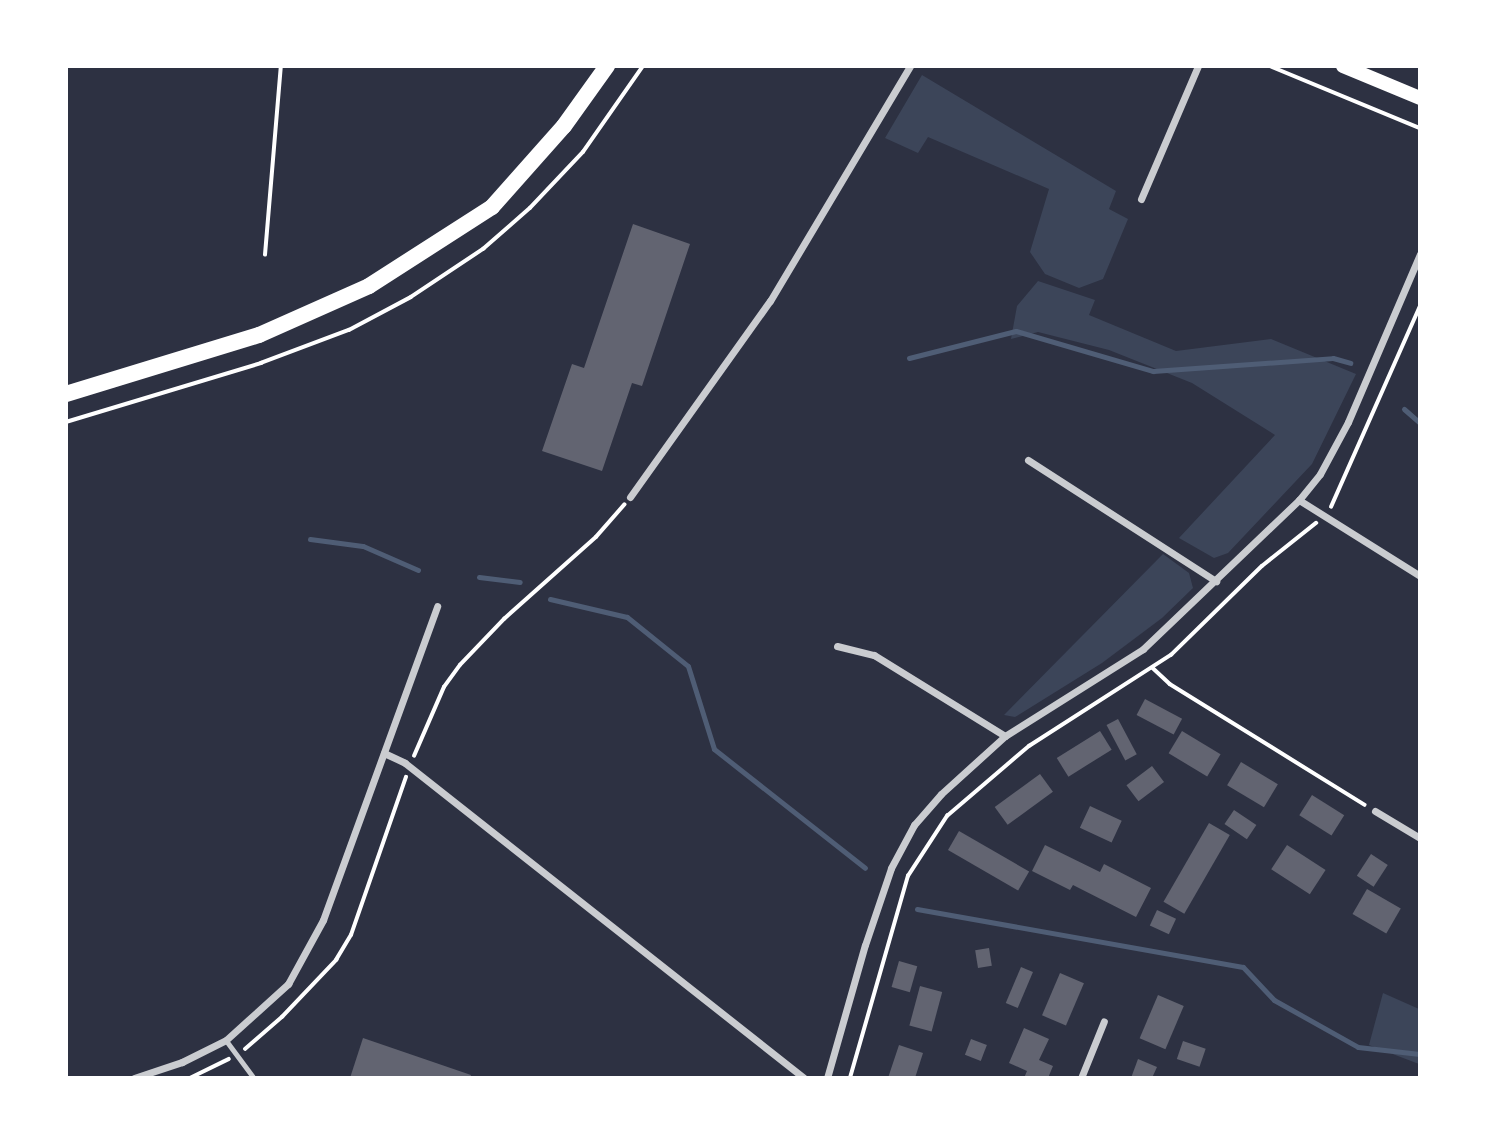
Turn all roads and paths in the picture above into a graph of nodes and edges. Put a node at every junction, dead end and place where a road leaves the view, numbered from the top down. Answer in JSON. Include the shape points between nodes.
{"nodes":[{"id":1,"x":281,"y":66,"type":"edge"},
{"id":2,"x":607,"y":66,"type":"edge"},
{"id":3,"x":910,"y":66,"type":"edge"},
{"id":4,"x":1198,"y":66,"type":"edge"},
{"id":5,"x":1270,"y":66,"type":"edge"},
{"id":6,"x":1343,"y":66,"type":"edge"},
{"id":7,"x":1419,"y":98,"type":"edge"},
{"id":8,"x":1419,"y":128,"type":"edge"},
{"id":9,"x":1141,"y":199,"type":"dead end"},
{"id":10,"x":1419,"y":254,"type":"edge"},
{"id":11,"x":265,"y":256,"type":"dead end"},
{"id":12,"x":1419,"y":306,"type":"edge"},
{"id":13,"x":66,"y":394,"type":"edge"},
{"id":14,"x":1028,"y":460,"type":"dead end"},
{"id":15,"x":631,"y":497,"type":"joint"},
{"id":16,"x":1299,"y":500,"type":"junction"},
{"id":17,"x":1322,"y":517,"type":"junction"},
{"id":18,"x":1419,"y":576,"type":"edge"},
{"id":19,"x":1216,"y":580,"type":"junction"},
{"id":20,"x":437,"y":606,"type":"dead end"},
{"id":21,"x":837,"y":646,"type":"dead end"},
{"id":22,"x":1153,"y":668,"type":"junction"},
{"id":23,"x":1004,"y":736,"type":"junction"},
{"id":24,"x":384,"y":753,"type":"junction"},
{"id":25,"x":410,"y":766,"type":"junction"},
{"id":26,"x":1375,"y":811,"type":"joint"},
{"id":27,"x":1419,"y":838,"type":"edge"},
{"id":28,"x":1104,"y":1021,"type":"dead end"},
{"id":29,"x":226,"y":1040,"type":"junction"},
{"id":30,"x":237,"y":1055,"type":"junction"},
{"id":31,"x":134,"y":1077,"type":"edge"},
{"id":32,"x":190,"y":1077,"type":"edge"},
{"id":33,"x":254,"y":1077,"type":"edge"},
{"id":34,"x":804,"y":1077,"type":"edge"},
{"id":35,"x":827,"y":1077,"type":"edge"},
{"id":36,"x":850,"y":1077,"type":"edge"},
{"id":37,"x":1081,"y":1077,"type":"edge"}],
"edges":[{"from":1,"to":11,"type":"path"},
{"from":2,"to":13,"type":"main road","via":[[565,126],[492,207],[369,286],[259,335]]},
{"from":3,"to":15,"type":"street","via":[[770,302]]},
{"from":4,"to":9,"type":"street"},
{"from":5,"to":8,"type":"path"},
{"from":6,"to":7,"type":"main road"},
{"from":10,"to":16,"type":"street","via":[[1348,422],[1320,474]]},
{"from":12,"to":17,"type":"path","via":[[1344,479]]},
{"from":14,"to":19,"type":"street"},
{"from":15,"to":25,"type":"path","via":[[596,537],[460,665],[444,687]]},
{"from":16,"to":17,"type":"street"},
{"from":16,"to":19,"type":"street"},
{"from":17,"to":18,"type":"street"},
{"from":17,"to":22,"type":"path"},
{"from":19,"to":23,"type":"street","via":[[1143,649]]},
{"from":20,"to":24,"type":"street"},
{"from":21,"to":23,"type":"street","via":[[874,655]]},
{"from":22,"to":26,"type":"path","via":[[1170,684]]},
{"from":22,"to":36,"type":"path","via":[[1029,746],[947,817],[908,876]]},
{"from":23,"to":35,"type":"street","via":[[914,825],[891,868]]},
{"from":24,"to":25,"type":"street"},
{"from":24,"to":29,"type":"street","via":[[323,920],[288,984]]},
{"from":25,"to":30,"type":"path","via":[[336,960],[282,1017]]},
{"from":25,"to":34,"type":"street"},
{"from":26,"to":27,"type":"street"},
{"from":28,"to":37,"type":"street"},
{"from":29,"to":30,"type":"lane"},
{"from":29,"to":31,"type":"street","via":[[181,1062]]},
{"from":30,"to":32,"type":"path"},
{"from":30,"to":33,"type":"lane"}]}
